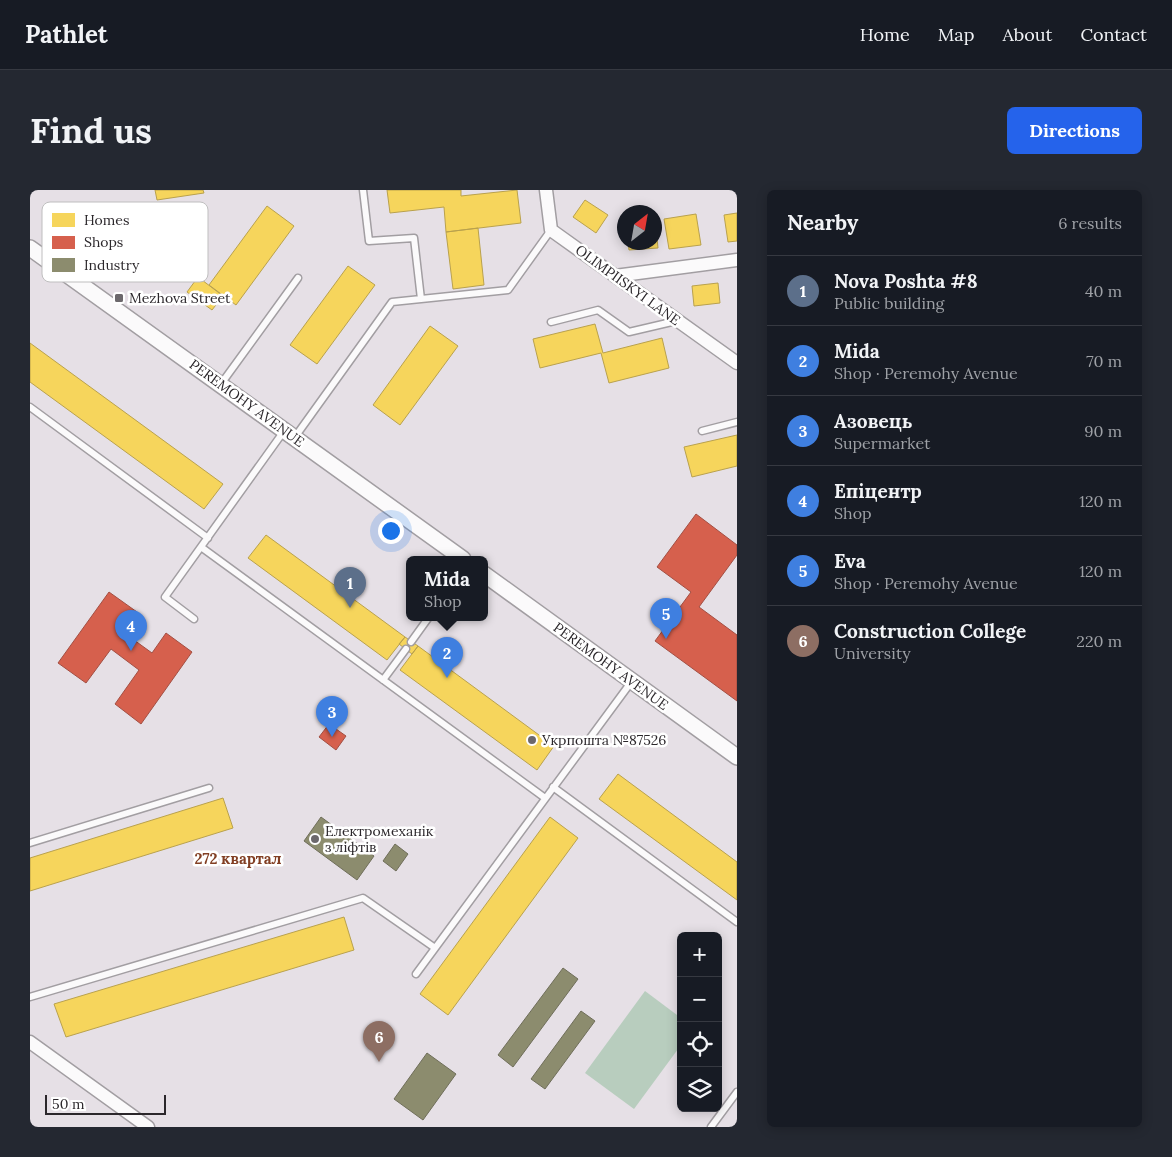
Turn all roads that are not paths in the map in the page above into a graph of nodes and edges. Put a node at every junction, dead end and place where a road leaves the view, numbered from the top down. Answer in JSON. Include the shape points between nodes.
{"nodes":[{"id":1,"x":363,"y":190,"type":"edge"},
{"id":2,"x":546,"y":190,"type":"edge"},
{"id":3,"x":551,"y":230,"type":"junction"},
{"id":4,"x":30,"y":248,"type":"edge"},
{"id":5,"x":42,"y":257,"type":"edge"},
{"id":6,"x":737,"y":260,"type":"edge"},
{"id":7,"x":614,"y":276,"type":"junction"},
{"id":8,"x":298,"y":278,"type":"dead end"},
{"id":9,"x":78,"y":282,"type":"edge"},
{"id":10,"x":421,"y":299,"type":"junction"},
{"id":11,"x":677,"y":320,"type":"junction"},
{"id":12,"x":551,"y":322,"type":"dead end"},
{"id":13,"x":737,"y":363,"type":"edge"},
{"id":14,"x":221,"y":384,"type":"junction"},
{"id":15,"x":30,"y":407,"type":"edge"},
{"id":16,"x":737,"y":422,"type":"edge"},
{"id":17,"x":702,"y":431,"type":"dead end"},
{"id":18,"x":289,"y":434,"type":"junction"},
{"id":19,"x":208,"y":538,"type":"junction"},
{"id":20,"x":201,"y":547,"type":"junction"},
{"id":21,"x":459,"y":556,"type":"edge"},
{"id":22,"x":488,"y":577,"type":"edge"},
{"id":23,"x":194,"y":619,"type":"dead end"},
{"id":24,"x":427,"y":621,"type":"edge"},
{"id":25,"x":411,"y":642,"type":"dead end"},
{"id":26,"x":406,"y":649,"type":"dead end"},
{"id":27,"x":383,"y":680,"type":"junction"},
{"id":28,"x":632,"y":681,"type":"junction"},
{"id":29,"x":737,"y":757,"type":"edge"},
{"id":30,"x":553,"y":787,"type":"junction"},
{"id":31,"x":209,"y":788,"type":"dead end"},
{"id":32,"x":545,"y":798,"type":"junction"},
{"id":33,"x":30,"y":843,"type":"edge"},
{"id":34,"x":737,"y":922,"type":"edge"},
{"id":35,"x":435,"y":948,"type":"junction"},
{"id":36,"x":416,"y":974,"type":"dead end"},
{"id":37,"x":30,"y":997,"type":"edge"},
{"id":38,"x":30,"y":1042,"type":"edge"},
{"id":39,"x":737,"y":1092,"type":"edge"},
{"id":40,"x":148,"y":1127,"type":"edge"},
{"id":41,"x":711,"y":1127,"type":"edge"}],
"edges":[{"from":1,"to":10,"type":"lane","via":[[369,241],[414,238]]},
{"from":2,"to":3,"type":"street"},
{"from":3,"to":7,"type":"street","name":"OLIMPIISKYI LANE"},
{"from":3,"to":10,"type":"lane","via":[[508,290]]},
{"from":4,"to":5,"type":"street","name":"PEREMOHY AVENUE"},
{"from":6,"to":7,"type":"street"},
{"from":7,"to":11,"type":"street","name":"OLIMPIISKYI LANE"},
{"from":8,"to":14,"type":"lane"},
{"from":9,"to":14,"type":"street","name":"PEREMOHY AVENUE"},
{"from":10,"to":18,"type":"lane","via":[[392,302]]},
{"from":11,"to":12,"type":"lane","via":[[629,332],[598,310]]},
{"from":11,"to":13,"type":"street","name":"OLIMPIISKYI LANE"},
{"from":14,"to":18,"type":"street","name":"PEREMOHY AVENUE"},
{"from":15,"to":19,"type":"lane"},
{"from":16,"to":17,"type":"lane"},
{"from":18,"to":19,"type":"lane"},
{"from":18,"to":21,"type":"street","name":"PEREMOHY AVENUE"},
{"from":19,"to":20,"type":"lane"},
{"from":20,"to":23,"type":"lane","via":[[165,598]]},
{"from":20,"to":27,"type":"lane"},
{"from":22,"to":28,"type":"street","name":"PEREMOHY AVENUE"},
{"from":24,"to":25,"type":"lane"},
{"from":26,"to":27,"type":"lane"},
{"from":27,"to":32,"type":"lane"},
{"from":28,"to":29,"type":"street","name":"PEREMOHY AVENUE"},
{"from":28,"to":30,"type":"lane"},
{"from":30,"to":32,"type":"lane"},
{"from":30,"to":34,"type":"lane"},
{"from":31,"to":33,"type":"lane"},
{"from":32,"to":35,"type":"lane"},
{"from":35,"to":36,"type":"lane"},
{"from":35,"to":37,"type":"lane","via":[[363,898]]},
{"from":38,"to":40,"type":"street"},
{"from":39,"to":41,"type":"lane"}]}
